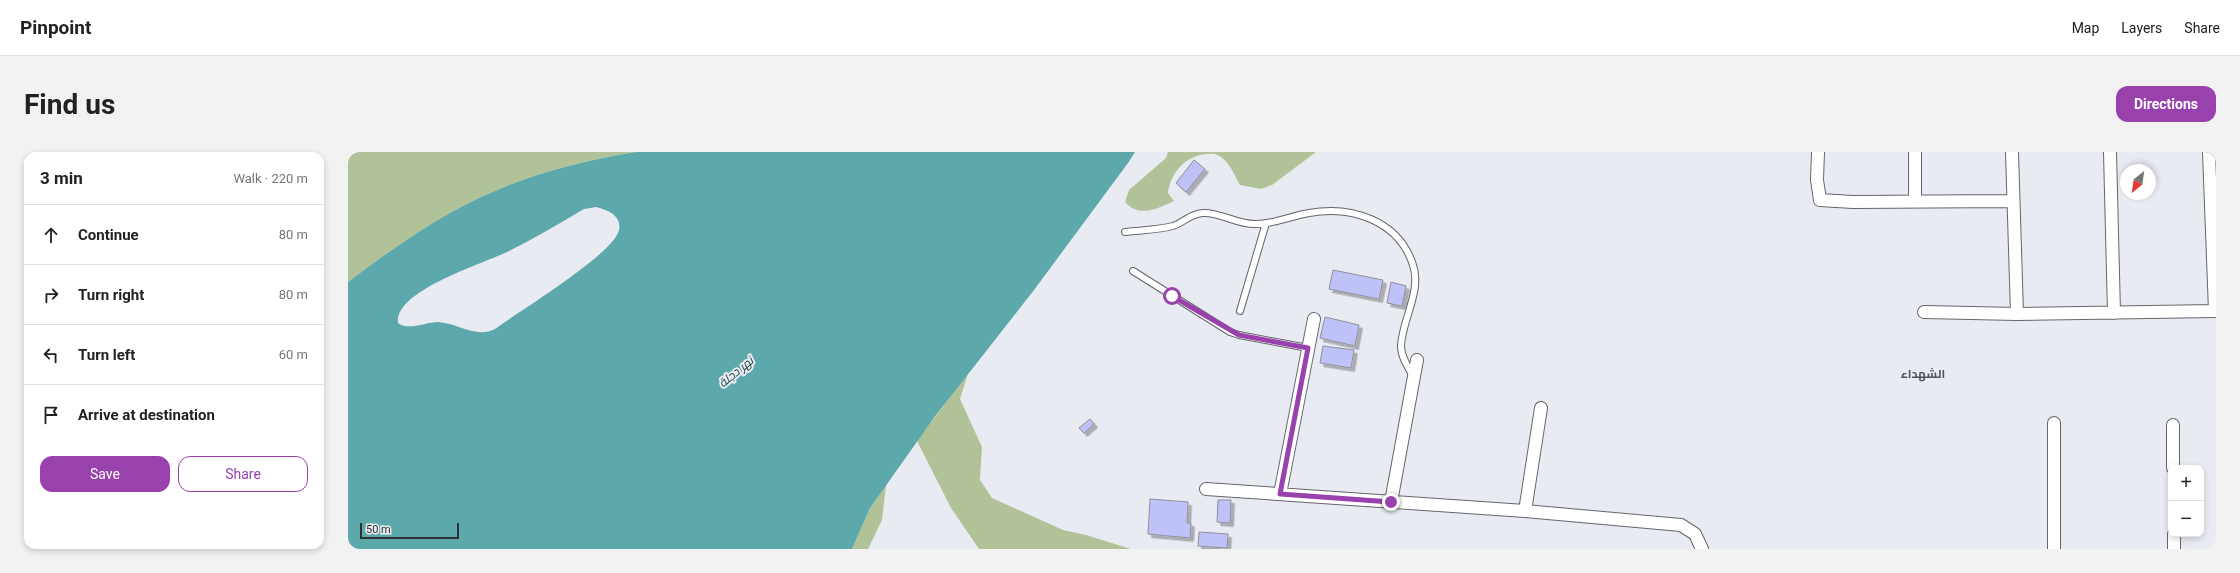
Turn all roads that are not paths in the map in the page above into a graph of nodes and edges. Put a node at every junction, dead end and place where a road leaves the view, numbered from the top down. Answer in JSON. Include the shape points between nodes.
{"nodes":[{"id":1,"x":1818,"y":152,"type":"edge"},
{"id":2,"x":1915,"y":152,"type":"edge"},
{"id":3,"x":2012,"y":152,"type":"edge"},
{"id":4,"x":2110,"y":152,"type":"edge"},
{"id":5,"x":2209,"y":152,"type":"edge"},
{"id":6,"x":2213,"y":197,"type":"edge"},
{"id":7,"x":1915,"y":201,"type":"junction"},
{"id":8,"x":2012,"y":201,"type":"junction"},
{"id":9,"x":1266,"y":223,"type":"junction"},
{"id":10,"x":1125,"y":232,"type":"dead end"},
{"id":11,"x":1133,"y":271,"type":"dead end"},
{"id":12,"x":1240,"y":311,"type":"dead end"},
{"id":13,"x":2216,"y":311,"type":"edge"},
{"id":14,"x":1924,"y":312,"type":"dead end"},
{"id":15,"x":2114,"y":313,"type":"junction"},
{"id":16,"x":2017,"y":314,"type":"junction"},
{"id":17,"x":1314,"y":319,"type":"dead end"},
{"id":18,"x":1308,"y":348,"type":"junction"},
{"id":19,"x":1416,"y":360,"type":"dead end"},
{"id":20,"x":1414,"y":377,"type":"junction"},
{"id":21,"x":1541,"y":408,"type":"dead end"},
{"id":22,"x":2054,"y":423,"type":"dead end"},
{"id":23,"x":2173,"y":425,"type":"dead end"},
{"id":24,"x":2173,"y":465,"type":"edge"},
{"id":25,"x":1206,"y":489,"type":"dead end"},
{"id":26,"x":1280,"y":494,"type":"junction"},
{"id":27,"x":1391,"y":502,"type":"junction"},
{"id":28,"x":1525,"y":511,"type":"junction"},
{"id":29,"x":2174,"y":537,"type":"edge"},
{"id":30,"x":1702,"y":549,"type":"edge"},
{"id":31,"x":2054,"y":549,"type":"edge"},
{"id":32,"x":2174,"y":549,"type":"edge"}],
"edges":[{"from":1,"to":7,"type":"street","via":[[1817,180],[1820,200]]},
{"from":2,"to":7,"type":"street"},
{"from":3,"to":8,"type":"street"},
{"from":4,"to":15,"type":"street"},
{"from":5,"to":6,"type":"street"},
{"from":6,"to":13,"type":"street"},
{"from":7,"to":8,"type":"street"},
{"from":8,"to":16,"type":"street"},
{"from":9,"to":10,"type":"lane","via":[[1241,222],[1202,212],[1185,218],[1174,226]]},
{"from":9,"to":12,"type":"lane"},
{"from":9,"to":20,"type":"lane","via":[[1325,210],[1364,215],[1394,233],[1413,265],[1414,286],[1401,346],[1404,359]]},
{"from":11,"to":18,"type":"lane","via":[[1230,332]]},
{"from":13,"to":15,"type":"street"},
{"from":14,"to":16,"type":"street"},
{"from":15,"to":16,"type":"street"},
{"from":17,"to":18,"type":"street"},
{"from":18,"to":26,"type":"street"},
{"from":19,"to":20,"type":"street"},
{"from":20,"to":27,"type":"street"},
{"from":21,"to":28,"type":"street"},
{"from":22,"to":31,"type":"street"},
{"from":23,"to":24,"type":"street"},
{"from":25,"to":26,"type":"street"},
{"from":26,"to":27,"type":"street"},
{"from":27,"to":28,"type":"street"},
{"from":28,"to":30,"type":"street","via":[[1681,525],[1695,534]]},
{"from":29,"to":32,"type":"street"}]}
